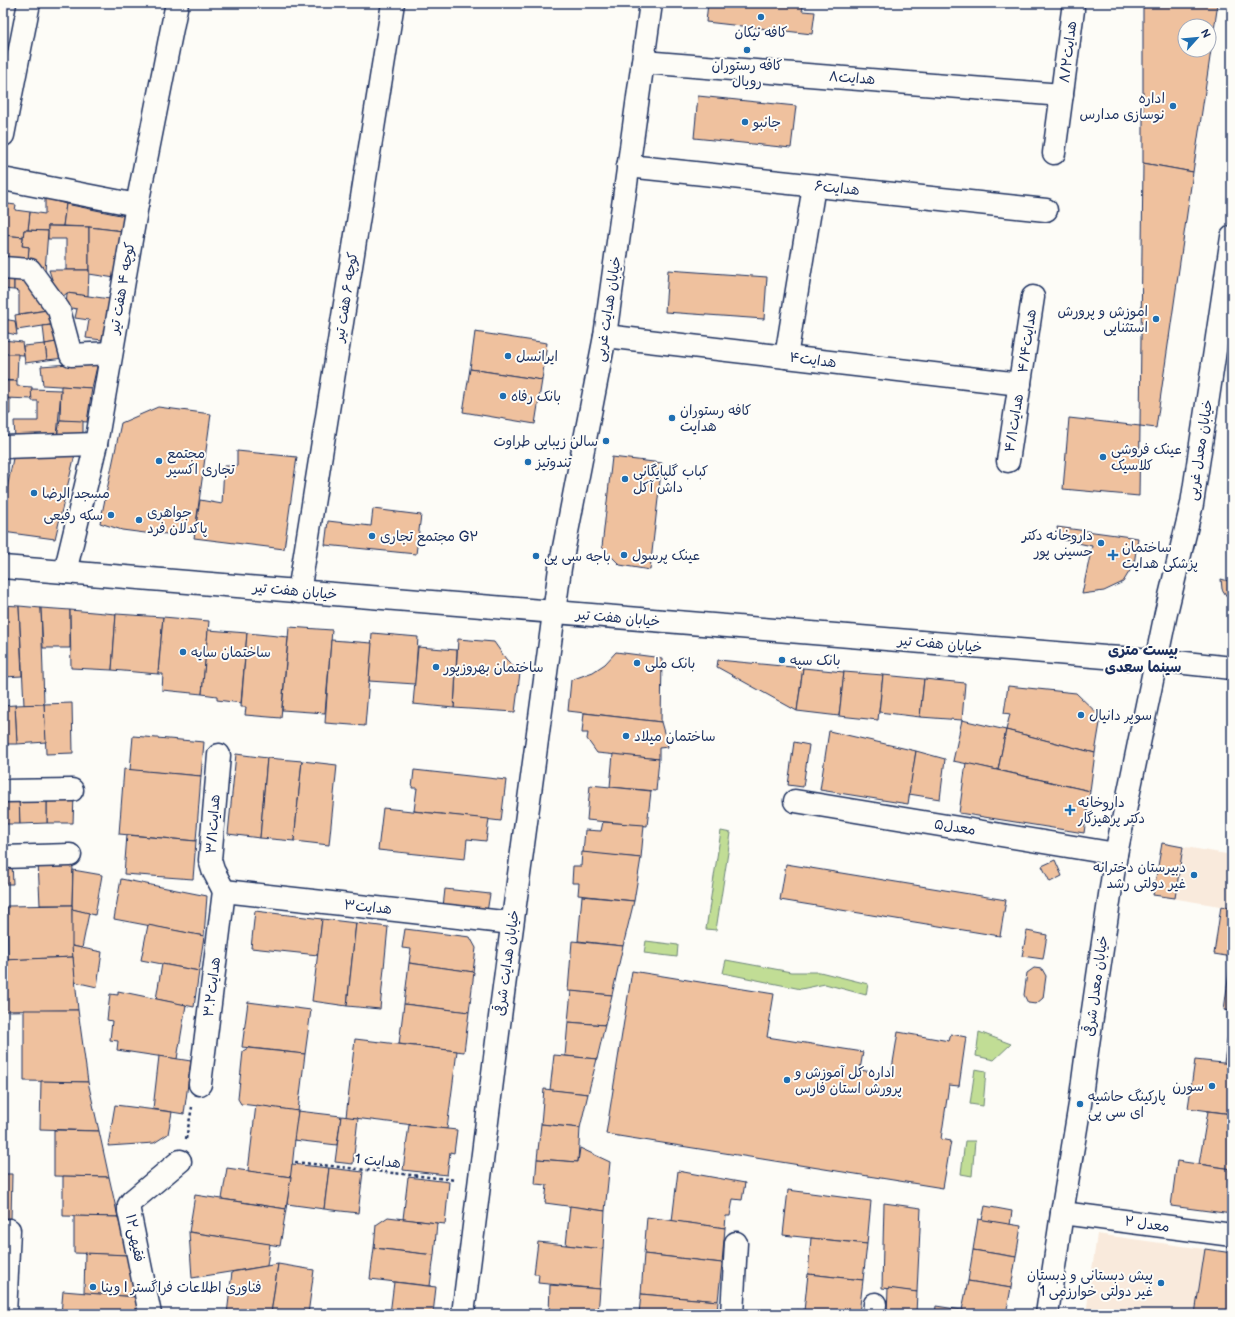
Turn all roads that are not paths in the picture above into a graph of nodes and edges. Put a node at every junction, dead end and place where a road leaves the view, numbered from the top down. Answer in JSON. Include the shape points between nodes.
{"nodes":[{"id":1,"x":29,"y":3,"type":"edge"},
{"id":2,"x":178,"y":3,"type":"edge"},
{"id":3,"x":393,"y":3,"type":"edge"},
{"id":4,"x":651,"y":3,"type":"edge"},
{"id":5,"x":1073,"y":10,"type":"dead end"},
{"id":6,"x":643,"y":62,"type":"junction"},
{"id":7,"x":1062,"y":94,"type":"junction"},
{"id":8,"x":3,"y":136,"type":"edge"},
{"id":9,"x":1054,"y":152,"type":"dead end"},
{"id":10,"x":628,"y":166,"type":"junction"},
{"id":11,"x":3,"y":179,"type":"edge"},
{"id":12,"x":814,"y":186,"type":"junction"},
{"id":13,"x":137,"y":205,"type":"junction"},
{"id":14,"x":1046,"y":210,"type":"dead end"},
{"id":15,"x":1232,"y":237,"type":"edge"},
{"id":16,"x":3,"y":268,"type":"edge"},
{"id":17,"x":1033,"y":297,"type":"dead end"},
{"id":18,"x":605,"y":336,"type":"junction"},
{"id":19,"x":111,"y":353,"type":"junction"},
{"id":20,"x":786,"y":357,"type":"junction"},
{"id":21,"x":1020,"y":384,"type":"junction"},
{"id":22,"x":96,"y":444,"type":"junction"},
{"id":23,"x":3,"y":447,"type":"edge"},
{"id":24,"x":1008,"y":462,"type":"dead end"},
{"id":25,"x":3,"y":568,"type":"edge"},
{"id":26,"x":65,"y":572,"type":"junction"},
{"id":27,"x":299,"y":592,"type":"junction"},
{"id":28,"x":554,"y":612,"type":"junction"},
{"id":29,"x":1157,"y":660,"type":"junction"},
{"id":30,"x":1232,"y":668,"type":"edge"},
{"id":31,"x":219,"y":755,"type":"dead end"},
{"id":32,"x":72,"y":790,"type":"dead end"},
{"id":33,"x":3,"y":791,"type":"edge"},
{"id":34,"x":795,"y":801,"type":"dead end"},
{"id":35,"x":1116,"y":854,"type":"junction"},
{"id":36,"x":70,"y":855,"type":"dead end"},
{"id":37,"x":3,"y":857,"type":"edge"},
{"id":38,"x":224,"y":891,"type":"junction"},
{"id":39,"x":512,"y":923,"type":"junction"},
{"id":40,"x":200,"y":1084,"type":"road end"},
{"id":41,"x":180,"y":1161,"type":"road end"},
{"id":42,"x":1062,"y":1213,"type":"junction"},
{"id":43,"x":9,"y":1230,"type":"dead end"},
{"id":44,"x":1232,"y":1235,"type":"edge"},
{"id":45,"x":736,"y":1243,"type":"dead end"},
{"id":46,"x":5,"y":1314,"type":"edge"},
{"id":47,"x":150,"y":1314,"type":"edge"},
{"id":48,"x":463,"y":1314,"type":"edge"},
{"id":49,"x":732,"y":1314,"type":"edge"},
{"id":50,"x":1047,"y":1314,"type":"edge"}],
"edges":[{"from":1,"to":8,"type":"street"},
{"from":2,"to":13,"type":"street","name":"کوچه ۴ هفت تیر"},
{"from":3,"to":27,"type":"street","name":"کوچه ۶ هفت تیر"},
{"from":4,"to":6,"type":"street","name":"خیابان هدایت غربی"},
{"from":5,"to":7,"type":"street","name":"هدایت۸/۲"},
{"from":6,"to":7,"type":"street","name":"هدایت۸"},
{"from":6,"to":10,"type":"street","name":"خیابان هدایت غربی"},
{"from":7,"to":9,"type":"street","name":"هدایت۸/۲"},
{"from":10,"to":12,"type":"street","name":"هدایت۶"},
{"from":10,"to":18,"type":"street","name":"خیابان هدایت غربی"},
{"from":11,"to":13,"type":"street"},
{"from":12,"to":14,"type":"street","name":"هدایت۶"},
{"from":12,"to":20,"type":"street"},
{"from":13,"to":19,"type":"street","name":"کوچه ۴ هفت تیر"},
{"from":15,"to":29,"type":"street","name":"خیابان معدل غربی","via":[[1192,504]]},
{"from":16,"to":19,"type":"street","via":[[30,270],[59,310],[72,355]]},
{"from":17,"to":21,"type":"street","name":"هدایت۴/۴"},
{"from":18,"to":20,"type":"street","name":"هدایت۴"},
{"from":18,"to":28,"type":"street","name":"خیابان هدایت غربی","via":[[560,568]]},
{"from":19,"to":22,"type":"street","name":"کوچه ۴ هفت تیر"},
{"from":20,"to":21,"type":"street","name":"هدایت۴"},
{"from":21,"to":24,"type":"street","name":"هدایت۴/۱"},
{"from":22,"to":23,"type":"street"},
{"from":22,"to":26,"type":"street","name":"کوچه ۴ هفت تیر"},
{"from":25,"to":26,"type":"street","name":"خیابان هفت تیر"},
{"from":26,"to":27,"type":"street","name":"خیابان هفت تیر"},
{"from":27,"to":28,"type":"street","name":"خیابان هفت تیر"},
{"from":28,"to":29,"type":"street","name":"خیابان هفت تیر"},
{"from":28,"to":39,"type":"street","name":"خیابان هدایت شرقی"},
{"from":29,"to":30,"type":"street","name":"خیابان هفت تیر"},
{"from":29,"to":35,"type":"street","name":"خیابان معدل شرقی"},
{"from":31,"to":38,"type":"street","name":"هدایت۳/۱","via":[[210,860]]},
{"from":32,"to":33,"type":"street"},
{"from":34,"to":35,"type":"street","name":"معدل۵"},
{"from":35,"to":42,"type":"street","name":"خیابان معدل شرقی"},
{"from":36,"to":37,"type":"street"},
{"from":38,"to":39,"type":"street","name":"هدایت۳"},
{"from":38,"to":40,"type":"street","name":"هدایت۳.۲"},
{"from":39,"to":48,"type":"street","name":"خیابان هدایت شرقی"},
{"from":41,"to":47,"type":"street","name":"فقیهی۱۲","via":[[129,1205]]},
{"from":42,"to":44,"type":"street","name":"معدل ۲"},
{"from":42,"to":50,"type":"street","name":"خیابان معدل شرقی"},
{"from":43,"to":46,"type":"street"},
{"from":45,"to":49,"type":"street"}]}
